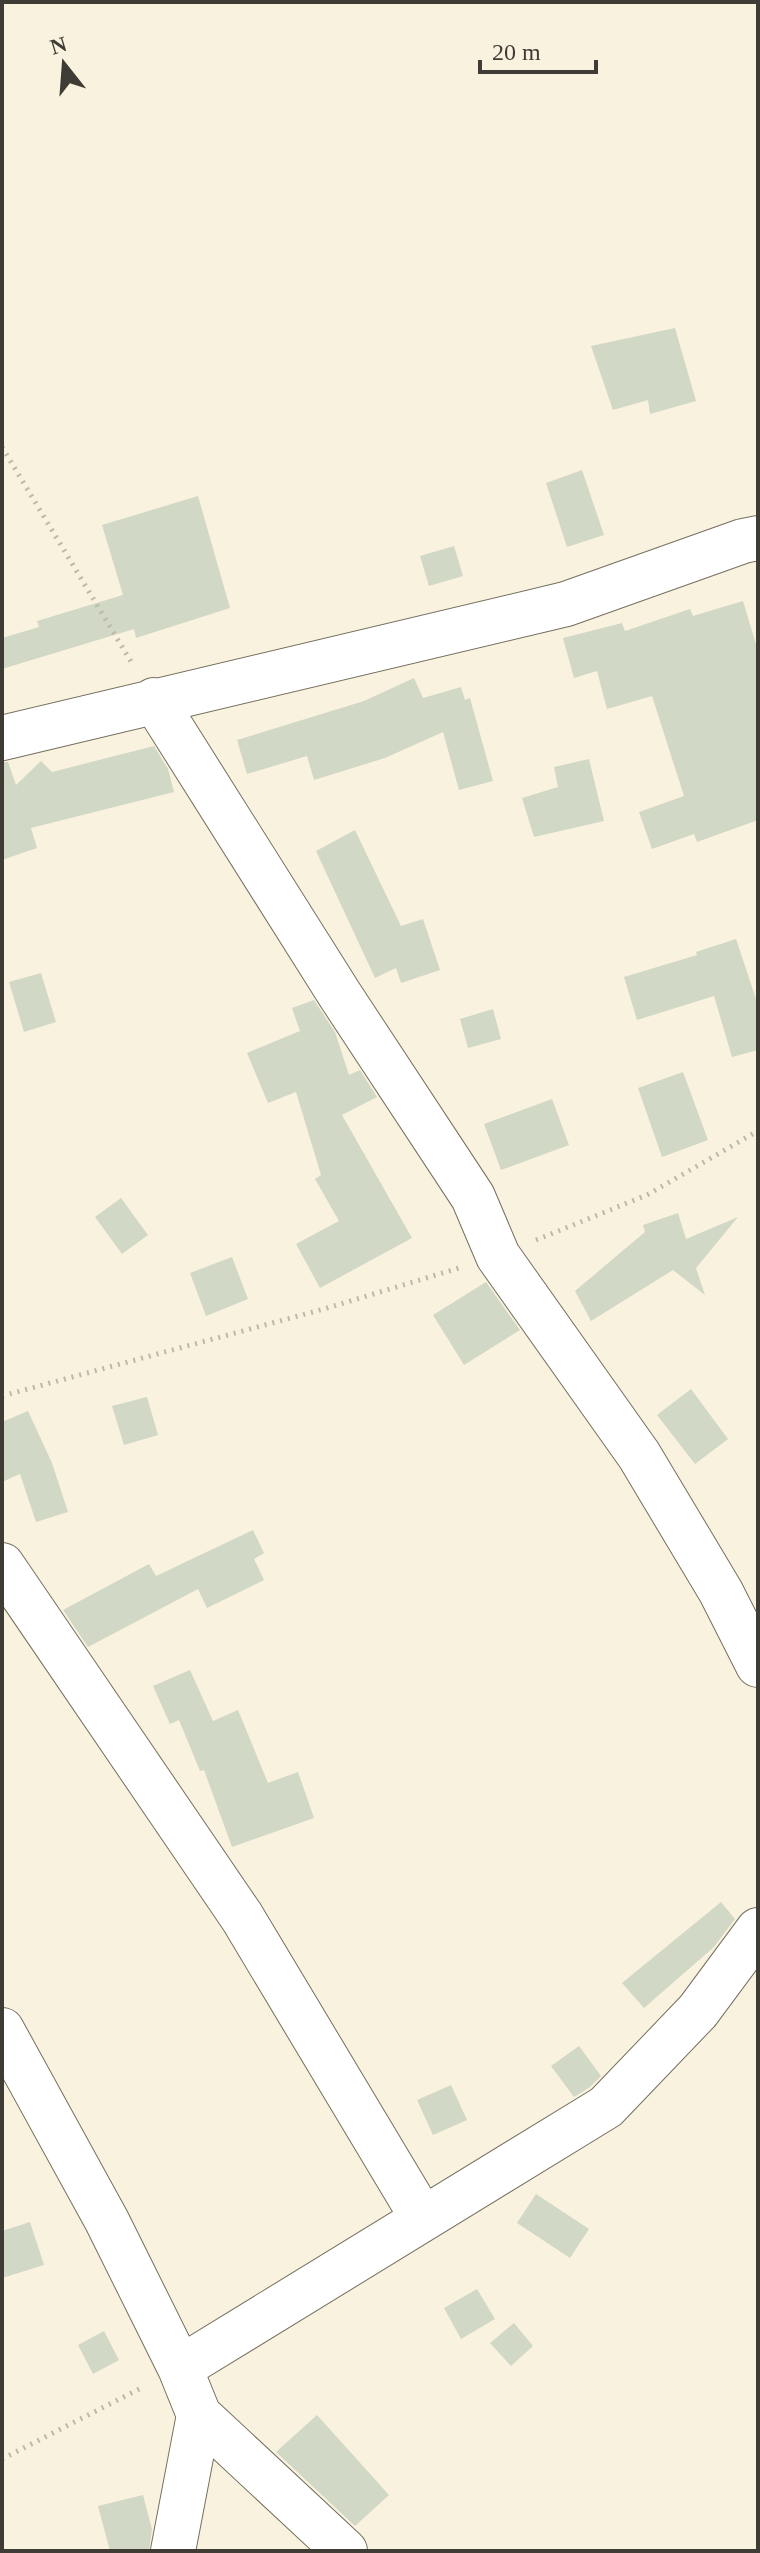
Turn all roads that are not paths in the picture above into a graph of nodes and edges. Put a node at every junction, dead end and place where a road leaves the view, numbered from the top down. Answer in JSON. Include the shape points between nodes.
{"nodes":[{"id":1,"x":758,"y":538,"type":"edge"},
{"id":2,"x":154,"y":700,"type":"junction"},
{"id":3,"x":2,"y":738,"type":"edge"},
{"id":4,"x":2,"y":1565,"type":"edge"},
{"id":5,"x":758,"y":1665,"type":"edge"},
{"id":6,"x":758,"y":1930,"type":"edge"},
{"id":7,"x":2,"y":2030,"type":"edge"},
{"id":8,"x":423,"y":2219,"type":"junction"},
{"id":9,"x":180,"y":2368,"type":"junction"},
{"id":10,"x":199,"y":2415,"type":"junction"},
{"id":11,"x":173,"y":2551,"type":"edge"},
{"id":12,"x":345,"y":2551,"type":"edge"}],
"edges":[{"from":1,"to":2,"type":"street","via":[[566,604]]},
{"from":2,"to":3,"type":"street"},
{"from":2,"to":5,"type":"street","via":[[473,1197],[498,1256],[639,1455]]},
{"from":4,"to":8,"type":"street","via":[[242,1917]]},
{"from":6,"to":8,"type":"street","via":[[698,2011],[606,2107]]},
{"from":7,"to":9,"type":"street"},
{"from":8,"to":9,"type":"street"},
{"from":9,"to":10,"type":"street"},
{"from":10,"to":11,"type":"street"},
{"from":10,"to":12,"type":"street"}]}
